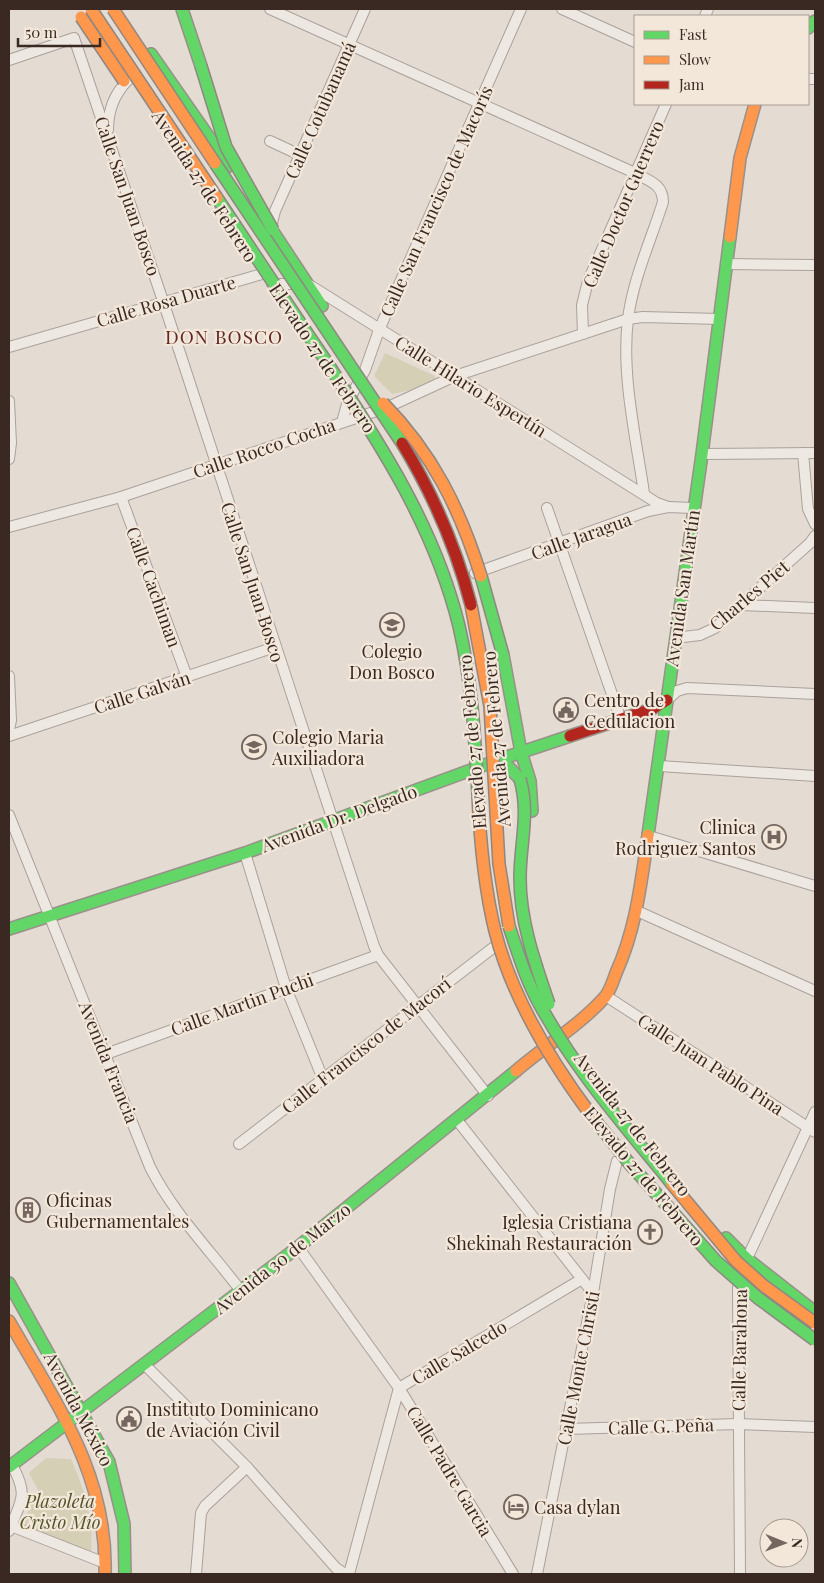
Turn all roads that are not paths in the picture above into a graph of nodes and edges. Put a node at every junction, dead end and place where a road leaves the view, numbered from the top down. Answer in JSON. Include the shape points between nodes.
{"nodes":[{"id":1,"x":91,"y":9,"type":"edge"},
{"id":2,"x":113,"y":9,"type":"edge"},
{"id":3,"x":122,"y":9,"type":"edge"},
{"id":4,"x":182,"y":9,"type":"edge"},
{"id":5,"x":187,"y":9,"type":"edge"},
{"id":6,"x":270,"y":9,"type":"edge"},
{"id":7,"x":366,"y":9,"type":"edge"},
{"id":8,"x":521,"y":9,"type":"edge"},
{"id":9,"x":562,"y":9,"type":"edge"},
{"id":10,"x":81,"y":12,"type":"edge"},
{"id":11,"x":634,"y":42,"type":"edge"},
{"id":12,"x":350,"y":44,"type":"junction"},
{"id":13,"x":9,"y":60,"type":"edge"},
{"id":14,"x":132,"y":75,"type":"junction"},
{"id":15,"x":478,"y":102,"type":"junction"},
{"id":16,"x":666,"y":105,"type":"edge"},
{"id":17,"x":755,"y":105,"type":"edge"},
{"id":18,"x":108,"y":136,"type":"junction"},
{"id":19,"x":270,"y":141,"type":"dead end"},
{"id":20,"x":300,"y":155,"type":"junction"},
{"id":21,"x":635,"y":173,"type":"junction"},
{"id":22,"x":254,"y":202,"type":"junction"},
{"id":23,"x":230,"y":217,"type":"junction"},
{"id":24,"x":270,"y":228,"type":"junction"},
{"id":25,"x":283,"y":261,"type":"junction"},
{"id":26,"x":726,"y":264,"type":"junction"},
{"id":27,"x":815,"y":265,"type":"edge"},
{"id":28,"x":262,"y":274,"type":"junction"},
{"id":29,"x":268,"y":284,"type":"junction"},
{"id":30,"x":308,"y":284,"type":"junction"},
{"id":31,"x":163,"y":301,"type":"junction"},
{"id":32,"x":628,"y":319,"type":"junction"},
{"id":33,"x":719,"y":320,"type":"junction"},
{"id":34,"x":379,"y":330,"type":"junction"},
{"id":35,"x":584,"y":334,"type":"junction"},
{"id":36,"x":9,"y":347,"type":"edge"},
{"id":37,"x":365,"y":370,"type":"junction"},
{"id":38,"x":456,"y":376,"type":"junction"},
{"id":39,"x":369,"y":391,"type":"junction"},
{"id":40,"x":9,"y":401,"type":"edge"},
{"id":41,"x":347,"y":404,"type":"junction"},
{"id":42,"x":388,"y":407,"type":"junction"},
{"id":43,"x":356,"y":418,"type":"junction"},
{"id":44,"x":342,"y":422,"type":"junction"},
{"id":45,"x":803,"y":453,"type":"junction"},
{"id":46,"x":815,"y":453,"type":"edge"},
{"id":47,"x":702,"y":454,"type":"junction"},
{"id":48,"x":9,"y":459,"type":"edge"},
{"id":49,"x":215,"y":465,"type":"junction"},
{"id":50,"x":644,"y":493,"type":"junction"},
{"id":51,"x":121,"y":497,"type":"junction"},
{"id":52,"x":668,"y":507,"type":"junction"},
{"id":53,"x":547,"y":508,"type":"dead end"},
{"id":54,"x":693,"y":508,"type":"junction"},
{"id":55,"x":815,"y":524,"type":"edge"},
{"id":56,"x":9,"y":527,"type":"edge"},
{"id":57,"x":815,"y":536,"type":"edge"},
{"id":58,"x":560,"y":544,"type":"junction"},
{"id":59,"x":470,"y":575,"type":"junction"},
{"id":60,"x":741,"y":605,"type":"junction"},
{"id":61,"x":815,"y":608,"type":"edge"},
{"id":62,"x":675,"y":638,"type":"junction"},
{"id":63,"x":275,"y":647,"type":"junction"},
{"id":64,"x":9,"y":676,"type":"edge"},
{"id":65,"x":187,"y":677,"type":"junction"},
{"id":66,"x":815,"y":694,"type":"edge"},
{"id":67,"x":667,"y":700,"type":"junction"},
{"id":68,"x":621,"y":720,"type":"junction"},
{"id":69,"x":9,"y":730,"type":"edge"},
{"id":70,"x":9,"y":736,"type":"edge"},
{"id":71,"x":521,"y":752,"type":"junction"},
{"id":72,"x":501,"y":759,"type":"junction"},
{"id":73,"x":658,"y":766,"type":"junction"},
{"id":74,"x":470,"y":770,"type":"junction"},
{"id":75,"x":815,"y":776,"type":"edge"},
{"id":76,"x":9,"y":815,"type":"edge"},
{"id":77,"x":332,"y":821,"type":"junction"},
{"id":78,"x":649,"y":836,"type":"junction"},
{"id":79,"x":245,"y":852,"type":"junction"},
{"id":80,"x":815,"y":886,"type":"edge"},
{"id":81,"x":637,"y":911,"type":"junction"},
{"id":82,"x":50,"y":915,"type":"junction"},
{"id":83,"x":9,"y":929,"type":"edge"},
{"id":84,"x":522,"y":945,"type":"junction"},
{"id":85,"x":494,"y":947,"type":"junction"},
{"id":86,"x":378,"y":955,"type":"junction"},
{"id":87,"x":286,"y":988,"type":"junction"},
{"id":88,"x":815,"y":991,"type":"edge"},
{"id":89,"x":606,"y":996,"type":"junction"},
{"id":90,"x":418,"y":1007,"type":"junction"},
{"id":91,"x":556,"y":1037,"type":"junction"},
{"id":92,"x":541,"y":1050,"type":"junction"},
{"id":93,"x":106,"y":1054,"type":"junction"},
{"id":94,"x":323,"y":1079,"type":"junction"},
{"id":95,"x":488,"y":1096,"type":"junction"},
{"id":96,"x":815,"y":1112,"type":"edge"},
{"id":97,"x":457,"y":1120,"type":"junction"},
{"id":98,"x":812,"y":1130,"type":"edge"},
{"id":99,"x":238,"y":1144,"type":"dead end"},
{"id":100,"x":617,"y":1161,"type":"junction"},
{"id":101,"x":298,"y":1247,"type":"junction"},
{"id":102,"x":746,"y":1258,"type":"junction"},
{"id":103,"x":582,"y":1279,"type":"junction"},
{"id":104,"x":9,"y":1283,"type":"edge"},
{"id":105,"x":738,"y":1288,"type":"junction"},
{"id":106,"x":241,"y":1291,"type":"junction"},
{"id":107,"x":593,"y":1293,"type":"junction"},
{"id":108,"x":815,"y":1312,"type":"edge"},
{"id":109,"x":9,"y":1320,"type":"edge"},
{"id":110,"x":815,"y":1323,"type":"edge"},
{"id":111,"x":815,"y":1340,"type":"edge"},
{"id":112,"x":815,"y":1348,"type":"edge"},
{"id":113,"x":145,"y":1365,"type":"junction"},
{"id":114,"x":399,"y":1388,"type":"junction"},
{"id":115,"x":83,"y":1411,"type":"junction"},
{"id":116,"x":738,"y":1424,"type":"junction"},
{"id":117,"x":67,"y":1425,"type":"junction"},
{"id":118,"x":815,"y":1427,"type":"edge"},
{"id":119,"x":566,"y":1429,"type":"junction"},
{"id":120,"x":10,"y":1466,"type":"edge"},
{"id":121,"x":247,"y":1467,"type":"junction"},
{"id":122,"x":10,"y":1528,"type":"edge"},
{"id":123,"x":105,"y":1569,"type":"edge"},
{"id":124,"x":125,"y":1574,"type":"edge"},
{"id":125,"x":196,"y":1574,"type":"edge"},
{"id":126,"x":344,"y":1574,"type":"edge"},
{"id":127,"x":349,"y":1574,"type":"edge"},
{"id":128,"x":513,"y":1574,"type":"edge"},
{"id":129,"x":537,"y":1574,"type":"edge"},
{"id":130,"x":740,"y":1574,"type":"edge"}],
"edges":[{"from":1,"to":23,"type":"main road","name":"Elevado 27 de Febrero","bridge":true},
{"from":2,"to":25,"type":"main road","name":"Elevado 27 de Febrero","bridge":true,"via":[[196,139]]},
{"from":3,"to":22,"type":"main road","name":"Avenida 27 de Febrero"},
{"from":4,"to":25,"type":"main road","bridge":true,"via":[[226,147],[278,238]]},
{"from":5,"to":22,"type":"street"},
{"from":6,"to":12,"type":"street"},
{"from":7,"to":12,"type":"street","name":"Calle Cotubanamá"},
{"from":8,"to":15,"type":"street","name":"Calle San Francisco de Macorís"},
{"from":9,"to":11,"type":"street"},
{"from":10,"to":14,"type":"main road","name":"Avenida 27 de Febrero"},
{"from":10,"to":23,"type":"main road","bridge":true,"via":[[134,96]]},
{"from":12,"to":15,"type":"street"},
{"from":12,"to":20,"type":"street","name":"Calle Cotubanamá"},
{"from":13,"to":18,"type":"street","name":"Calle San Juan Bosco","via":[[74,38]]},
{"from":14,"to":18,"type":"street","via":[[113,103]]},
{"from":14,"to":28,"type":"main road","name":"Avenida 27 de Febrero"},
{"from":15,"to":21,"type":"street"},
{"from":15,"to":34,"type":"street","name":"Calle San Francisco de Macorís"},
{"from":16,"to":21,"type":"street","name":"Calle Doctor Guerrero"},
{"from":17,"to":26,"type":"main road","name":"Avenida San Martín","via":[[740,158]]},
{"from":18,"to":31,"type":"street","name":"Calle San Juan Bosco"},
{"from":19,"to":20,"type":"street"},
{"from":20,"to":24,"type":"street","name":"Calle Cotubanamá"},
{"from":21,"to":32,"type":"street","name":"Calle Doctor Guerrero","via":[[658,186],[663,192],[663,202]]},
{"from":21,"to":35,"type":"street","name":"Calle Doctor Guerrero","via":[[588,281],[582,304]]},
{"from":22,"to":24,"type":"main road","name":"Avenida 27 de Febrero"},
{"from":23,"to":111,"type":"main road","name":"Elevado 27 de Febrero","bridge":true,"via":[[393,464],[414,500],[443,568],[458,619],[471,693],[487,894],[504,961],[530,1020],[550,1056],[626,1161],[726,1270]]},
{"from":24,"to":28,"type":"street"},
{"from":24,"to":30,"type":"main road","name":"Avenida 27 de Febrero"},
{"from":25,"to":39,"type":"main road","name":"Elevado 27 de Febrero","bridge":true},
{"from":26,"to":27,"type":"street"},
{"from":26,"to":33,"type":"main road","name":"Avenida San Martín"},
{"from":28,"to":29,"type":"main road","name":"Avenida 27 de Febrero"},
{"from":28,"to":31,"type":"street","name":"Calle Rosa Duarte"},
{"from":29,"to":30,"type":"street"},
{"from":29,"to":41,"type":"main road","name":"Avenida 27 de Febrero"},
{"from":30,"to":34,"type":"street","name":"Calle Hilario Espertín"},
{"from":30,"to":37,"type":"main road","name":"Avenida 27 de Febrero"},
{"from":31,"to":36,"type":"street","name":"Calle Rosa Duarte"},
{"from":31,"to":49,"type":"street","name":"Calle San Juan Bosco"},
{"from":32,"to":33,"type":"street","name":"Calle Rocco Cocha"},
{"from":32,"to":35,"type":"street","name":"Calle Rocco Cocha"},
{"from":32,"to":50,"type":"street","name":"Calle Doctor Guerrero","via":[[628,384]]},
{"from":33,"to":47,"type":"main road","name":"Avenida San Martín"},
{"from":34,"to":37,"type":"street","name":"Calle San Francisco de Macorís"},
{"from":34,"to":38,"type":"street","name":"Calle Hilario Espertín"},
{"from":35,"to":38,"type":"street","name":"Calle Rocco Cocha"},
{"from":37,"to":41,"type":"street","name":"Calle San Francisco de Macorís"},
{"from":37,"to":42,"type":"main road","name":"Avenida 27 de Febrero"},
{"from":38,"to":42,"type":"street","name":"Calle Rocco Cocha"},
{"from":38,"to":50,"type":"street","name":"Calle Hilario Espertín"},
{"from":39,"to":71,"type":"main road","bridge":true,"via":[[401,419],[453,500],[464,525],[503,655]]},
{"from":39,"to":91,"type":"main road","name":"Elevado 27 de Febrero","bridge":true,"via":[[436,505],[475,617],[493,737],[497,847],[507,921],[529,986]]},
{"from":40,"to":48,"type":"street"},
{"from":41,"to":43,"type":"main road","name":"Avenida 27 de Febrero"},
{"from":41,"to":44,"type":"street","name":"Calle San Francisco de Macorís"},
{"from":42,"to":43,"type":"street","name":"Calle Rocco Cocha"},
{"from":42,"to":59,"type":"main road","name":"Avenida 27 de Febrero","via":[[446,503]]},
{"from":43,"to":44,"type":"street","name":"Calle Rocco Cocha"},
{"from":43,"to":74,"type":"main road","name":"Avenida 27 de Febrero","via":[[395,477],[442,590],[459,650]]},
{"from":44,"to":49,"type":"street","name":"Calle Rocco Cocha"},
{"from":45,"to":46,"type":"street"},
{"from":45,"to":47,"type":"street"},
{"from":45,"to":55,"type":"street","via":[[808,509]]},
{"from":47,"to":54,"type":"main road","name":"Avenida San Martín"},
{"from":49,"to":51,"type":"street","name":"Calle Rocco Cocha"},
{"from":49,"to":63,"type":"street","name":"Calle San Juan Bosco"},
{"from":50,"to":52,"type":"street","name":"Calle Hilario Espertín","via":[[656,503]]},
{"from":51,"to":56,"type":"street","name":"Calle Rocco Cocha"},
{"from":51,"to":65,"type":"street","name":"Calle Cachiman"},
{"from":52,"to":54,"type":"street","name":"Calle Jaragua"},
{"from":52,"to":58,"type":"street","name":"Calle Jaragua","via":[[648,511]]},
{"from":53,"to":58,"type":"street"},
{"from":54,"to":62,"type":"main road","name":"Avenida San Martín"},
{"from":57,"to":60,"type":"street","name":"Charles Piet"},
{"from":58,"to":59,"type":"street","name":"Calle Jaragua"},
{"from":58,"to":68,"type":"street"},
{"from":59,"to":72,"type":"main road","name":"Avenida 27 de Febrero","via":[[490,652]]},
{"from":60,"to":61,"type":"street"},
{"from":60,"to":62,"type":"street","name":"Charles Piet","via":[[716,628]]},
{"from":62,"to":67,"type":"main road","name":"Avenida San Martín"},
{"from":63,"to":65,"type":"street","name":"Calle Galván"},
{"from":63,"to":77,"type":"street","name":"Calle San Juan Bosco"},
{"from":64,"to":69,"type":"street"},
{"from":65,"to":70,"type":"street","name":"Calle Galván"},
{"from":66,"to":67,"type":"street","via":[[687,688],[677,691]]},
{"from":67,"to":68,"type":"main road","name":"Avenida Dr. Delgado"},
{"from":67,"to":73,"type":"main road","name":"Avenida San Martín"},
{"from":68,"to":71,"type":"main road","name":"Avenida Dr. Delgado"},
{"from":71,"to":72,"type":"main road","name":"Avenida Dr. Delgado"},
{"from":71,"to":84,"type":"main road","via":[[533,791],[525,864]]},
{"from":72,"to":74,"type":"main road","name":"Avenida Dr. Delgado"},
{"from":72,"to":84,"type":"main road","name":"Avenida 27 de Febrero","via":[[507,862]]},
{"from":72,"to":91,"type":"main road","bridge":true,"via":[[520,779],[526,799],[520,877],[522,907],[532,956]]},
{"from":73,"to":75,"type":"street"},
{"from":73,"to":78,"type":"main road","name":"Avenida San Martín"},
{"from":74,"to":77,"type":"main road","name":"Avenida Dr. Delgado"},
{"from":74,"to":85,"type":"main road","name":"Avenida 27 de Febrero","via":[[484,903]]},
{"from":76,"to":82,"type":"street","name":"Avenida Francia"},
{"from":77,"to":79,"type":"main road","name":"Avenida Dr. Delgado"},
{"from":77,"to":86,"type":"street","name":"Calle San Juan Bosco"},
{"from":78,"to":80,"type":"street"},
{"from":78,"to":81,"type":"main road","name":"Avenida San Martín"},
{"from":79,"to":82,"type":"main road","name":"Avenida Dr. Delgado"},
{"from":79,"to":87,"type":"street"},
{"from":81,"to":88,"type":"street"},
{"from":81,"to":89,"type":"main road","name":"Avenida San Martín","via":[[627,949]]},
{"from":82,"to":83,"type":"main road","name":"Avenida Dr. Delgado"},
{"from":82,"to":93,"type":"street","name":"Avenida Francia"},
{"from":84,"to":91,"type":"main road","name":"Avenida 27 de Febrero"},
{"from":85,"to":90,"type":"street","name":"Calle Francisco de Macorí"},
{"from":85,"to":92,"type":"main road","name":"Avenida 27 de Febrero","via":[[515,1001]]},
{"from":86,"to":87,"type":"street","name":"Calle Martin Puchi"},
{"from":86,"to":90,"type":"street","name":"Calle San Juan Bosco"},
{"from":87,"to":93,"type":"street","name":"Calle Martin Puchi"},
{"from":87,"to":94,"type":"street"},
{"from":89,"to":91,"type":"main road","name":"Avenida San Martín"},
{"from":89,"to":98,"type":"street","name":"Calle Juan Pablo Pina"},
{"from":90,"to":94,"type":"street","name":"Calle Francisco de Macorí"},
{"from":90,"to":95,"type":"street","name":"Calle San Juan Bosco"},
{"from":91,"to":92,"type":"main road","name":"Avenida 30 de Marzo"},
{"from":91,"to":102,"type":"main road","name":"Avenida 27 de Febrero"},
{"from":91,"to":110,"type":"main road","name":"Elevado 27 de Febrero","bridge":true,"via":[[720,1242],[747,1271]]},
{"from":92,"to":95,"type":"main road","name":"Avenida 30 de Marzo"},
{"from":92,"to":100,"type":"main road","name":"Avenida 27 de Febrero"},
{"from":93,"to":106,"type":"street","name":"Avenida Francia","via":[[160,1187]]},
{"from":94,"to":99,"type":"street","name":"Calle Francisco de Macorí"},
{"from":95,"to":97,"type":"main road","name":"Avenida 30 de Marzo"},
{"from":96,"to":98,"type":"street","name":"Calle Barahona"},
{"from":97,"to":101,"type":"main road","name":"Avenida 30 de Marzo"},
{"from":97,"to":103,"type":"street"},
{"from":98,"to":102,"type":"street","name":"Calle Barahona"},
{"from":100,"to":105,"type":"main road","name":"Avenida 27 de Febrero"},
{"from":100,"to":107,"type":"street","name":"Calle Monte Christi"},
{"from":101,"to":106,"type":"main road","name":"Avenida 30 de Marzo"},
{"from":101,"to":114,"type":"street","name":"Calle Padre Garcia"},
{"from":102,"to":105,"type":"street","name":"Calle Barahona"},
{"from":102,"to":108,"type":"main road","name":"Avenida 27 de Febrero"},
{"from":103,"to":107,"type":"street"},
{"from":103,"to":114,"type":"street","name":"Calle Salcedo"},
{"from":104,"to":115,"type":"main road","name":"Avenida México"},
{"from":105,"to":112,"type":"main road","name":"Avenida 27 de Febrero"},
{"from":105,"to":116,"type":"street","name":"Calle Barahona"},
{"from":106,"to":113,"type":"main road","name":"Avenida 30 de Marzo"},
{"from":107,"to":119,"type":"street","name":"Calle Monte Christi"},
{"from":109,"to":117,"type":"main road","name":"Avenida México"},
{"from":113,"to":115,"type":"main road","name":"Avenida 30 de Marzo"},
{"from":113,"to":121,"type":"street"},
{"from":114,"to":127,"type":"street","name":"Calle Salcedo"},
{"from":114,"to":128,"type":"street","name":"Calle Padre Garcia"},
{"from":115,"to":117,"type":"main road","name":"Avenida 30 de Marzo"},
{"from":115,"to":124,"type":"main road","name":"Avenida México","via":[[109,1462],[119,1498],[124,1524]]},
{"from":116,"to":118,"type":"street","name":"Calle G. Peña"},
{"from":116,"to":119,"type":"street","name":"Calle G. Peña"},
{"from":116,"to":130,"type":"street","name":"Calle Barahona"},
{"from":117,"to":120,"type":"main road","name":"Avenida 30 de Marzo"},
{"from":117,"to":123,"type":"main road","name":"Avenida México","via":[[91,1474],[99,1501],[105,1534]]},
{"from":119,"to":129,"type":"street","name":"Calle Monte Christi"},
{"from":120,"to":122,"type":"street","via":[[22,1483],[23,1495]]},
{"from":121,"to":125,"type":"street","via":[[201,1513]]},
{"from":121,"to":126,"type":"street"},
{"from":122,"to":123,"type":"street"}]}
